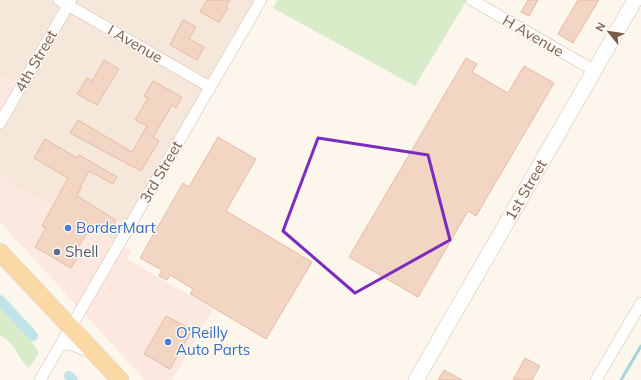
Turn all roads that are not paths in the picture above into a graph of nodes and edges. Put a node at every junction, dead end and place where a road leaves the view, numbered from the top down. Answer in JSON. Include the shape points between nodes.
{"nodes":[{"id":1,"x":261,"y":0,"type":"edge"},
{"id":2,"x":472,"y":0,"type":"edge"},
{"id":3,"x":635,"y":0,"type":"edge"},
{"id":4,"x":66,"y":2,"type":"edge"},
{"id":5,"x":595,"y":71,"type":"junction"},
{"id":6,"x":210,"y":87,"type":"junction"},
{"id":7,"x":0,"y":123,"type":"edge"},
{"id":8,"x":0,"y":252,"type":"edge"},
{"id":9,"x":641,"y":303,"type":"edge"},
{"id":10,"x":71,"y":328,"type":"junction"},
{"id":11,"x":61,"y":345,"type":"junction"},
{"id":12,"x":99,"y":358,"type":"junction"},
{"id":13,"x":40,"y":380,"type":"edge"},
{"id":14,"x":120,"y":380,"type":"edge"},
{"id":15,"x":416,"y":380,"type":"edge"},
{"id":16,"x":596,"y":380,"type":"edge"}],
"edges":[{"from":1,"to":6,"type":"street","name":"3rd Street"},
{"from":2,"to":5,"type":"street","name":"H Avenue"},
{"from":3,"to":5,"type":"main road","name":"1st Street"},
{"from":4,"to":6,"type":"street","name":"I Avenue"},
{"from":4,"to":7,"type":"street","name":"4th Street"},
{"from":5,"to":15,"type":"main road","name":"1st Street"},
{"from":6,"to":10,"type":"street","name":"3rd Street"},
{"from":8,"to":10,"type":"main road"},
{"from":9,"to":16,"type":"street"},
{"from":10,"to":11,"type":"street","name":"3rd Street"},
{"from":10,"to":12,"type":"main road"},
{"from":11,"to":12,"type":"street","via":[[71,344]]},
{"from":11,"to":13,"type":"street","name":"3rd Street"},
{"from":12,"to":14,"type":"main road"}]}
